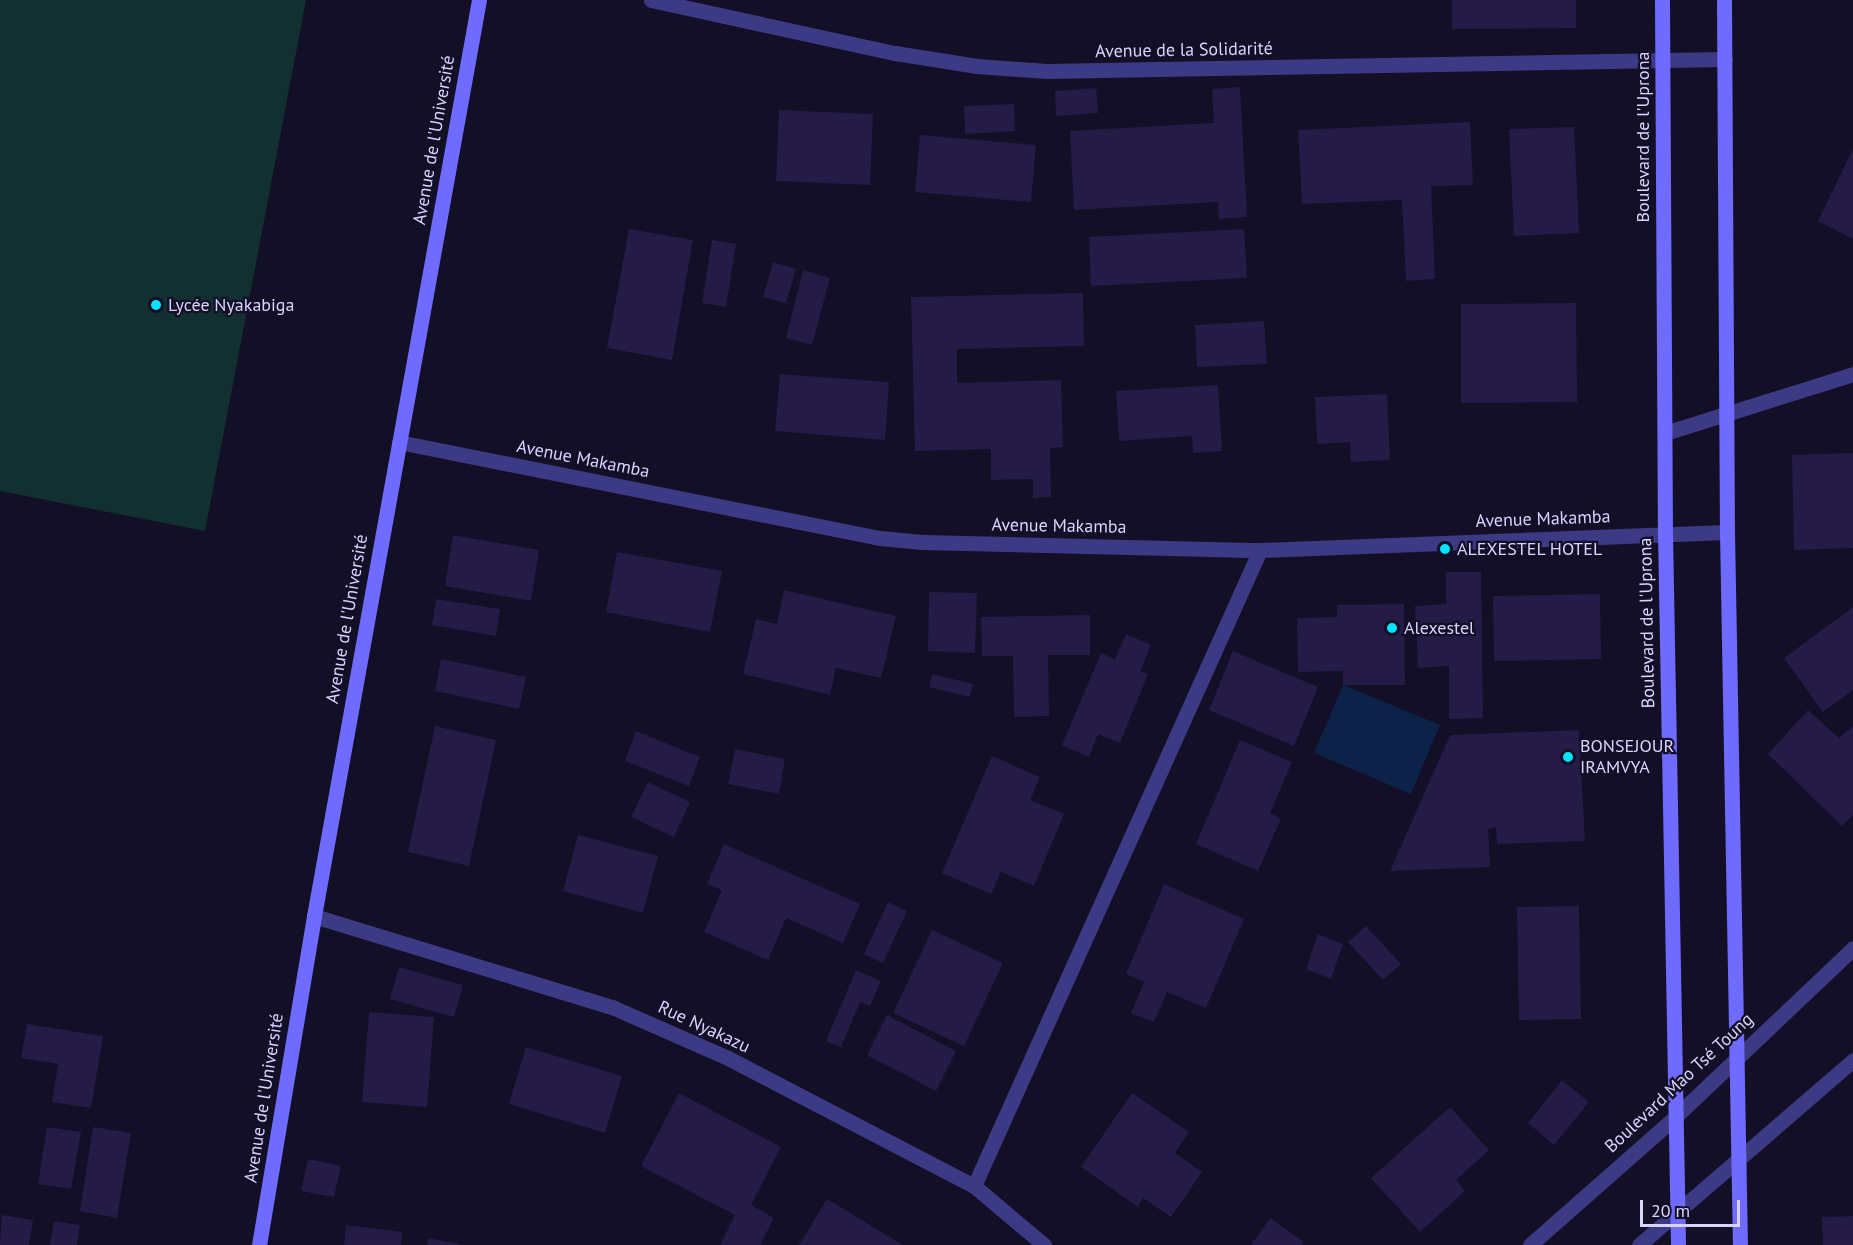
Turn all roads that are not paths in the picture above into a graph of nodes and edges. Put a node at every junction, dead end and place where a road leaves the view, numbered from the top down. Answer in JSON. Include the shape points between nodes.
{"nodes":[{"id":1,"x":479,"y":0,"type":"edge"},
{"id":2,"x":651,"y":0,"type":"edge"},
{"id":3,"x":1662,"y":0,"type":"edge"},
{"id":4,"x":1724,"y":0,"type":"edge"},
{"id":5,"x":1725,"y":59,"type":"junction"},
{"id":6,"x":1662,"y":61,"type":"junction"},
{"id":7,"x":1853,"y":374,"type":"edge"},
{"id":8,"x":1726,"y":416,"type":"junction"},
{"id":9,"x":1665,"y":432,"type":"junction"},
{"id":10,"x":399,"y":442,"type":"junction"},
{"id":11,"x":1727,"y":532,"type":"junction"},
{"id":12,"x":1665,"y":533,"type":"junction"},
{"id":13,"x":1260,"y":550,"type":"junction"},
{"id":14,"x":314,"y":916,"type":"junction"},
{"id":15,"x":1853,"y":948,"type":"edge"},
{"id":16,"x":1737,"y":1056,"type":"junction"},
{"id":17,"x":1853,"y":1060,"type":"edge"},
{"id":18,"x":1675,"y":1117,"type":"junction"},
{"id":19,"x":1739,"y":1155,"type":"junction"},
{"id":20,"x":974,"y":1186,"type":"junction"},
{"id":21,"x":1677,"y":1209,"type":"junction"},
{"id":22,"x":259,"y":1245,"type":"edge"},
{"id":23,"x":1044,"y":1245,"type":"edge"},
{"id":24,"x":1530,"y":1245,"type":"edge"},
{"id":25,"x":1639,"y":1245,"type":"edge"},
{"id":26,"x":1678,"y":1245,"type":"edge"},
{"id":27,"x":1740,"y":1245,"type":"edge"}],
"edges":[{"from":1,"to":10,"type":"street","name":"Avenue de l'Université"},
{"from":2,"to":6,"type":"street","name":"Avenue de la Solidarité","via":[[895,53],[976,66],[1047,71]]},
{"from":3,"to":6,"type":"street","name":"Boulevard de l'Uprona"},
{"from":4,"to":5,"type":"street"},
{"from":5,"to":6,"type":"street","name":"Avenue de la Solidarité"},
{"from":5,"to":8,"type":"street"},
{"from":6,"to":9,"type":"street","name":"Boulevard de l'Uprona"},
{"from":7,"to":8,"type":"street"},
{"from":8,"to":9,"type":"street"},
{"from":8,"to":11,"type":"street"},
{"from":9,"to":12,"type":"street","name":"Boulevard de l'Uprona"},
{"from":10,"to":13,"type":"street","name":"Avenue Makamba","via":[[880,538]]},
{"from":10,"to":14,"type":"street","name":"Avenue de l'Université"},
{"from":11,"to":12,"type":"street","name":"Avenue Makamba"},
{"from":11,"to":16,"type":"street"},
{"from":12,"to":13,"type":"street","name":"Avenue Makamba"},
{"from":12,"to":18,"type":"street","name":"Boulevard de l'Uprona"},
{"from":13,"to":20,"type":"street"},
{"from":14,"to":20,"type":"street","name":"Rue Nyakazu","via":[[612,1007],[728,1058]]},
{"from":14,"to":22,"type":"street","name":"Avenue de l'Université"},
{"from":15,"to":16,"type":"street","name":"Boulevard Mao Tsé Toung"},
{"from":16,"to":18,"type":"street","name":"Boulevard Mao Tsé Toung"},
{"from":16,"to":19,"type":"street"},
{"from":17,"to":19,"type":"street"},
{"from":18,"to":21,"type":"street","name":"Boulevard de l'Uprona"},
{"from":18,"to":24,"type":"street","name":"Boulevard Mao Tsé Toung"},
{"from":19,"to":21,"type":"street"},
{"from":19,"to":27,"type":"street"},
{"from":20,"to":23,"type":"street","name":"Rue Nyakazu"},
{"from":21,"to":25,"type":"street"},
{"from":21,"to":26,"type":"street","name":"Boulevard de l'Uprona"}]}
